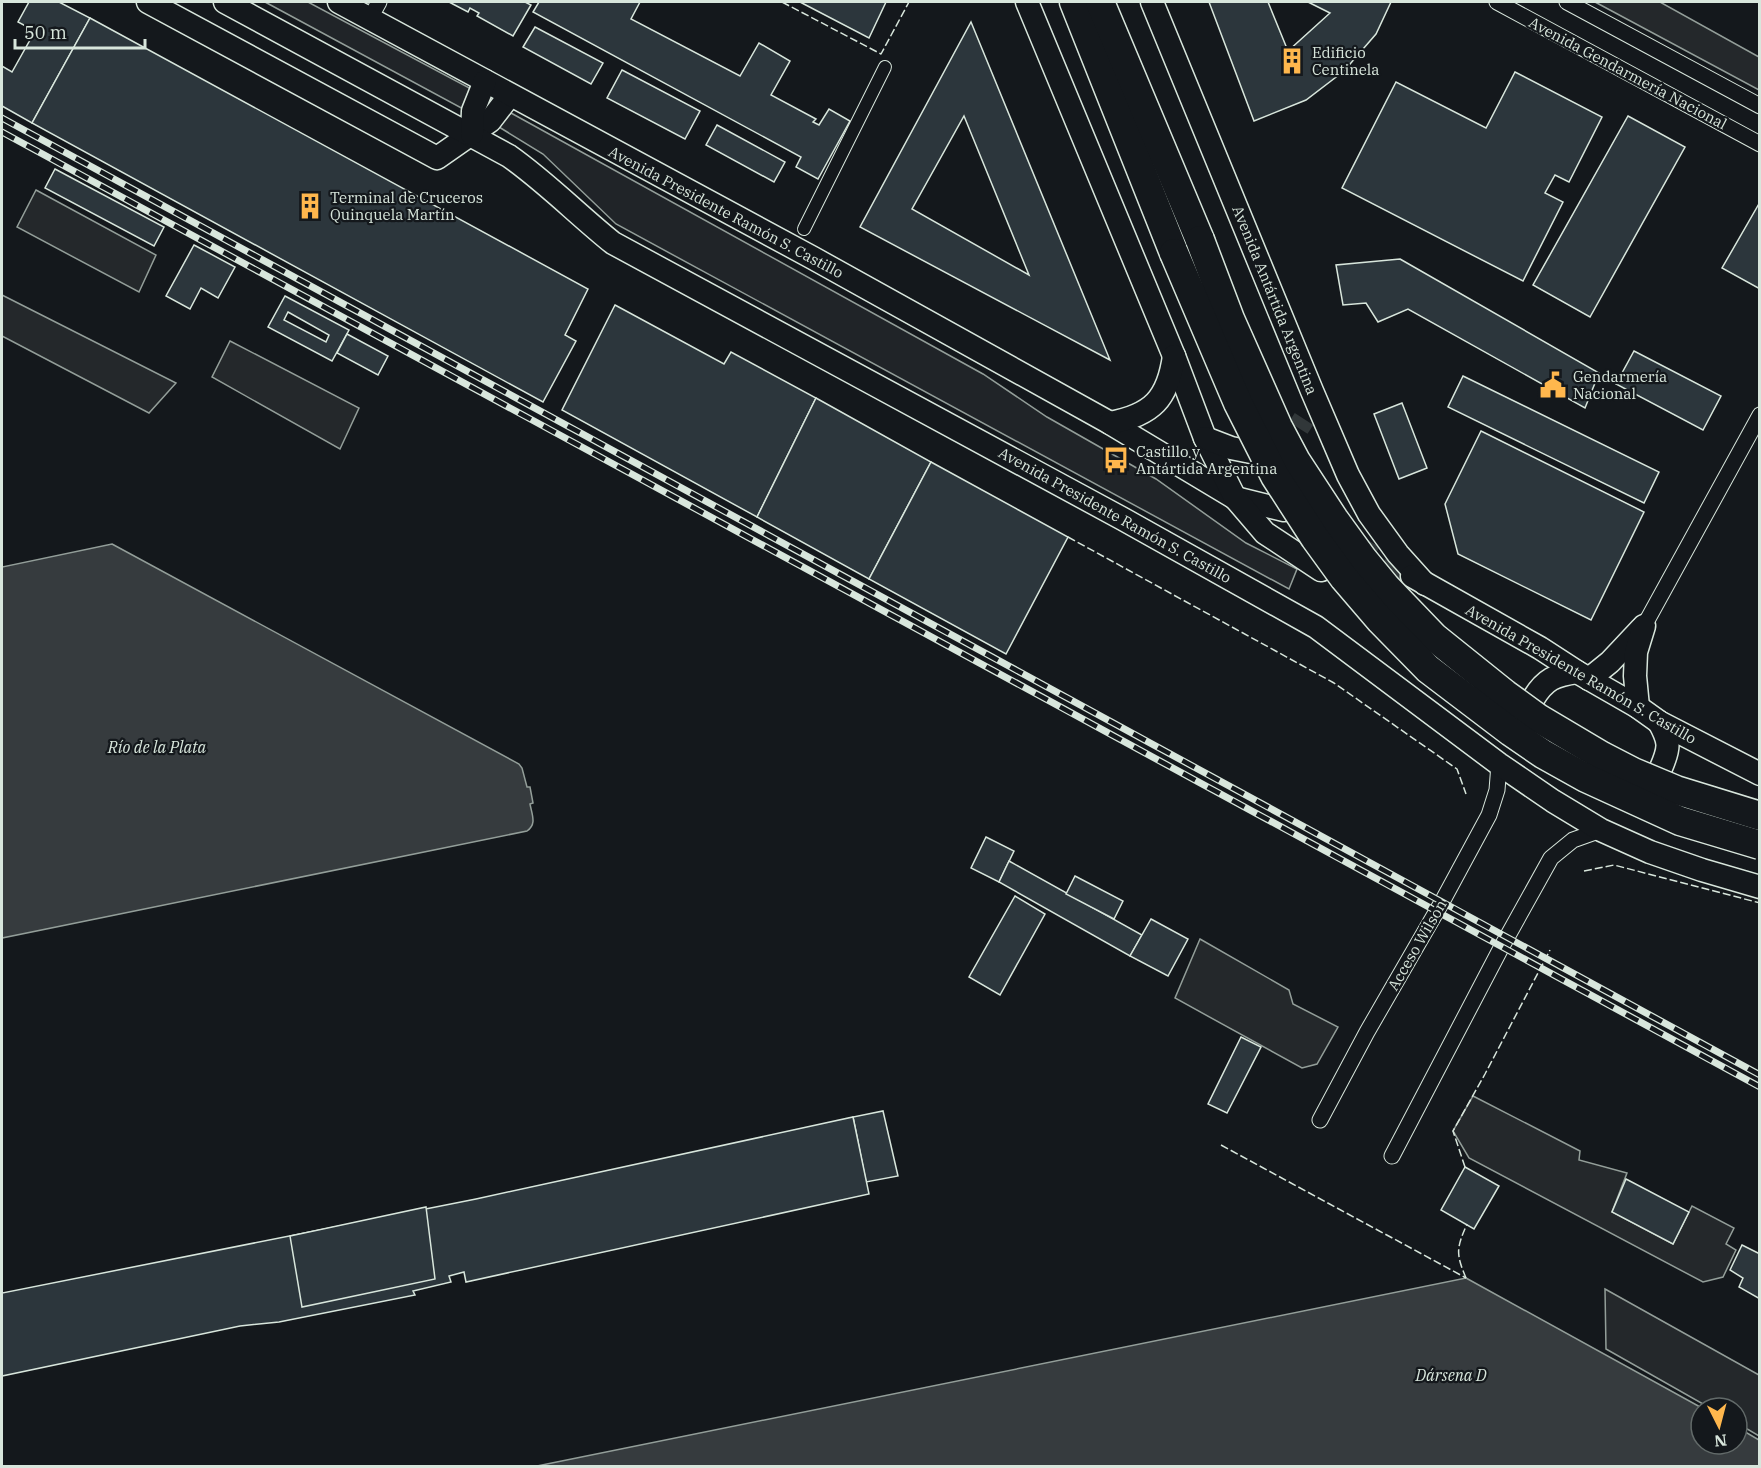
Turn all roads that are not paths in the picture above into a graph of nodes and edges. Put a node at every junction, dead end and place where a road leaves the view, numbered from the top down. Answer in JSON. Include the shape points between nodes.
{"nodes":[{"id":1,"x":148,"y":2,"type":"edge"},
{"id":2,"x":225,"y":2,"type":"edge"},
{"id":3,"x":339,"y":2,"type":"edge"},
{"id":4,"x":1027,"y":2,"type":"edge"},
{"id":5,"x":1059,"y":2,"type":"edge"},
{"id":6,"x":1074,"y":2,"type":"edge"},
{"id":7,"x":1152,"y":2,"type":"edge"},
{"id":8,"x":1497,"y":2,"type":"edge"},
{"id":9,"x":1567,"y":2,"type":"edge"},
{"id":10,"x":375,"y":10,"type":"edge"},
{"id":11,"x":1105,"y":10,"type":"edge"},
{"id":12,"x":885,"y":67,"type":"dead end"},
{"id":13,"x":485,"y":81,"type":"junction"},
{"id":14,"x":510,"y":95,"type":"junction"},
{"id":15,"x":1760,"y":106,"type":"edge"},
{"id":16,"x":1127,"y":132,"type":"junction"},
{"id":17,"x":472,"y":134,"type":"junction"},
{"id":18,"x":1760,"y":144,"type":"edge"},
{"id":19,"x":804,"y":229,"type":"dead end"},
{"id":20,"x":1174,"y":356,"type":"junction"},
{"id":21,"x":1312,"y":391,"type":"junction"},
{"id":22,"x":1760,"y":415,"type":"edge"},
{"id":23,"x":1304,"y":419,"type":"tunnel mouth"},
{"id":24,"x":1110,"y":423,"type":"junction"},
{"id":25,"x":1205,"y":438,"type":"junction"},
{"id":26,"x":1251,"y":452,"type":"dead end"},
{"id":27,"x":1235,"y":498,"type":"junction"},
{"id":28,"x":1284,"y":510,"type":"dead end"},
{"id":29,"x":1321,"y":570,"type":"dead end"},
{"id":30,"x":1404,"y":572,"type":"tunnel mouth"},
{"id":31,"x":1425,"y":584,"type":"junction"},
{"id":32,"x":1644,"y":626,"type":"junction"},
{"id":33,"x":1583,"y":676,"type":"junction"},
{"id":34,"x":1533,"y":699,"type":"dead end"},
{"id":35,"x":1638,"y":707,"type":"junction"},
{"id":36,"x":1659,"y":722,"type":"junction"},
{"id":37,"x":1500,"y":764,"type":"junction"},
{"id":38,"x":1661,"y":768,"type":"dead end"},
{"id":39,"x":1760,"y":774,"type":"edge"},
{"id":40,"x":1760,"y":816,"type":"edge"},
{"id":41,"x":1600,"y":830,"type":"junction"},
{"id":42,"x":1760,"y":845,"type":"edge"},
{"id":43,"x":1760,"y":887,"type":"edge"},
{"id":44,"x":1320,"y":1120,"type":"dead end"},
{"id":45,"x":1392,"y":1156,"type":"dead end"}],
"edges":[{"from":1,"to":17,"type":"main road","via":[[437,158]]},
{"from":2,"to":17,"type":"main road","name":"Avenida Presidente Ramón S. Castillo"},
{"from":3,"to":10,"type":"main road","name":"Avenida Presidente Ramón S. Castillo"},
{"from":4,"to":20,"type":"main road"},
{"from":5,"to":16,"type":"highway"},
{"from":6,"to":16,"type":"highway"},
{"from":7,"to":21,"type":"main road","name":"Avenida Antártida Argentina"},
{"from":8,"to":18,"type":"street","name":"Avenida Gendarmería Nacional"},
{"from":9,"to":15,"type":"street"},
{"from":10,"to":13,"type":"main road","name":"Avenida Presidente Ramón S. Castillo"},
{"from":11,"to":40,"type":"highway","bridge":true,"via":[[1278,427],[1296,461],[1363,559],[1434,637],[1538,718],[1633,772]]},
{"from":12,"to":19,"type":"street"},
{"from":13,"to":14,"type":"main road","name":"Avenida Presidente Ramón S. Castillo"},
{"from":13,"to":17,"type":"main road","via":[[473,111]]},
{"from":14,"to":17,"type":"main road","via":[[490,121]]},
{"from":14,"to":24,"type":"main road","name":"Avenida Presidente Ramón S. Castillo"},
{"from":16,"to":42,"type":"highway","bridge":true,"via":[[1238,403],[1275,476],[1338,570],[1388,628],[1428,669],[1543,754],[1680,821]]},
{"from":17,"to":37,"type":"main road","name":"Avenida Presidente Ramón S. Castillo","via":[[528,169],[613,243],[1316,627]]},
{"from":20,"to":24,"type":"main road","via":[[1171,376],[1162,395],[1145,412]]},
{"from":20,"to":25,"type":"main road"},
{"from":21,"to":23,"type":"main road"},
{"from":21,"to":31,"type":"main road","name":"Avenida Antártida Argentina","via":[[1369,514]]},
{"from":22,"to":32,"type":"street"},
{"from":24,"to":27,"type":"main road","name":"Avenida Presidente Ramón S. Castillo"},
{"from":25,"to":26,"type":"main road"},
{"from":25,"to":27,"type":"main road"},
{"from":27,"to":28,"type":"main road","name":"Avenida Presidente Ramón S. Castillo"},
{"from":27,"to":29,"type":"main road","name":"Avenida Presidente Ramón S. Castillo","via":[[1265,533]]},
{"from":30,"to":31,"type":"main road","name":"Avenida Presidente Ramón S. Castillo"},
{"from":31,"to":33,"type":"main road","name":"Avenida Presidente Ramón S. Castillo"},
{"from":32,"to":33,"type":"main road","via":[[1610,662]]},
{"from":32,"to":35,"type":"main road","via":[[1636,652]]},
{"from":33,"to":34,"type":"main road","via":[[1561,674],[1549,680]]},
{"from":33,"to":35,"type":"main road","name":"Avenida Presidente Ramón S. Castillo"},
{"from":35,"to":36,"type":"main road","name":"Avenida Presidente Ramón S. Castillo"},
{"from":36,"to":38,"type":"main road","via":[[1667,736],[1668,753]]},
{"from":36,"to":39,"type":"main road","name":"Avenida Presidente Ramón S. Castillo"},
{"from":37,"to":41,"type":"main road","name":"Avenida Presidente Ramón S. Castillo"},
{"from":37,"to":44,"type":"street","name":"Acceso Wilson","via":[[1489,815]]},
{"from":41,"to":43,"type":"main road","name":"Avenida Presidente Ramón S. Castillo","via":[[1650,852]]},
{"from":41,"to":45,"type":"street","via":[[1573,840],[1551,858]]}]}
